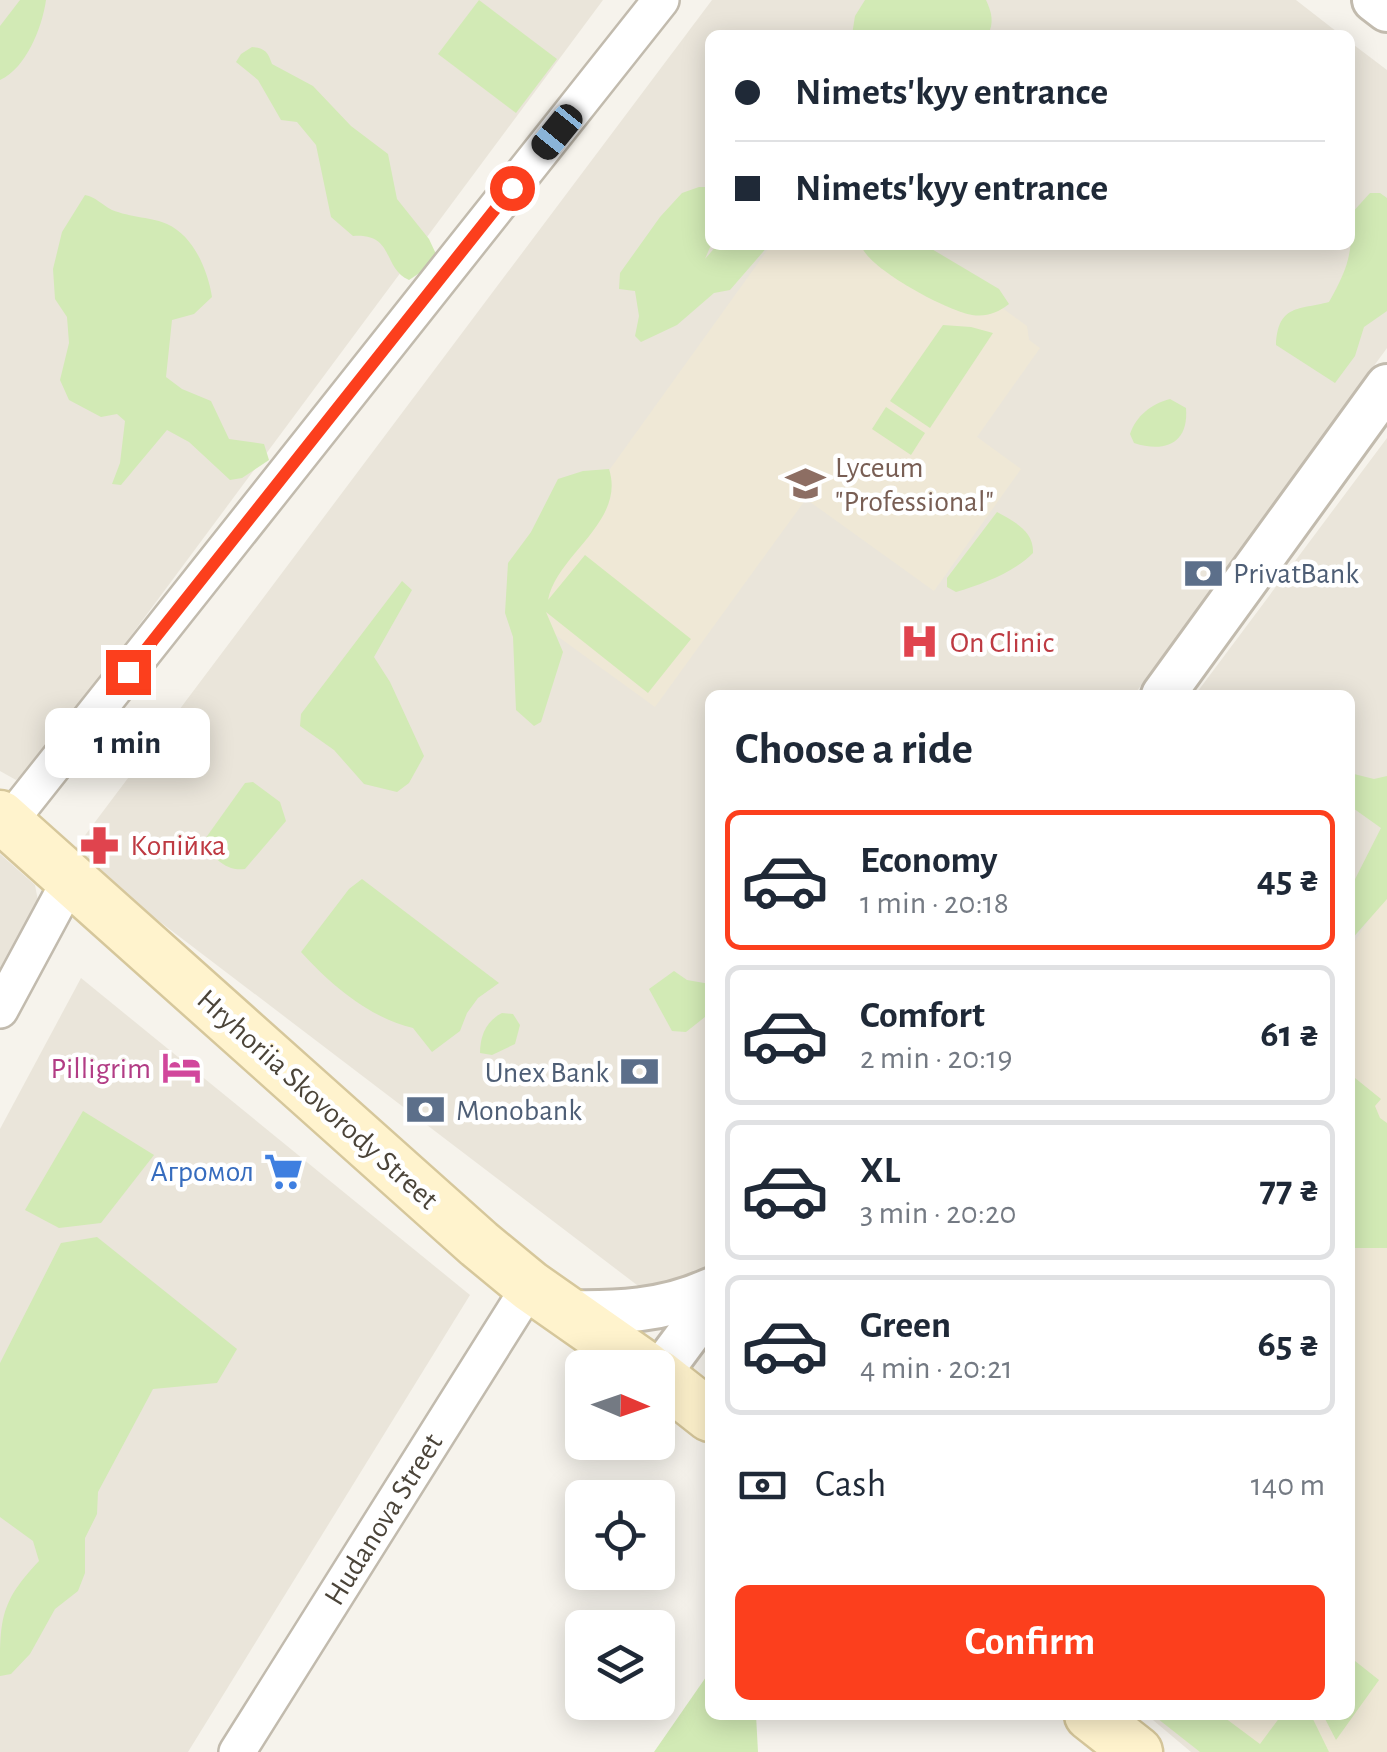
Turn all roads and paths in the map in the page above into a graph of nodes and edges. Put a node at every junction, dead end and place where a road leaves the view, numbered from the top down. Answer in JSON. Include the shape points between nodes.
{"nodes":[{"id":1,"x":661,"y":0,"type":"edge"},
{"id":2,"x":1374,"y":0,"type":"edge"},
{"id":3,"x":1387,"y":10,"type":"edge"},
{"id":4,"x":1387,"y":386,"type":"edge"},
{"id":5,"x":1167,"y":690,"type":"edge"},
{"id":6,"x":4,"y":820,"type":"edge"},
{"id":7,"x":70,"y":880,"type":"junction"},
{"id":8,"x":0,"y":1010,"type":"edge"},
{"id":9,"x":705,"y":1292,"type":"edge"},
{"id":10,"x":548,"y":1299,"type":"junction"},
{"id":11,"x":705,"y":1312,"type":"edge"},
{"id":12,"x":621,"y":1350,"type":"edge"},
{"id":13,"x":675,"y":1352,"type":"edge"},
{"id":14,"x":675,"y":1388,"type":"edge"},
{"id":15,"x":705,"y":1412,"type":"edge"},
{"id":16,"x":1096,"y":1720,"type":"edge"},
{"id":17,"x":237,"y":1752,"type":"edge"},
{"id":18,"x":1137,"y":1752,"type":"edge"}],
"edges":[{"from":1,"to":6,"type":"street"},
{"from":2,"to":3,"type":"street"},
{"from":4,"to":5,"type":"street"},
{"from":6,"to":7,"type":"main road","name":"Hryhoriia Skovorody Street"},
{"from":7,"to":8,"type":"street"},
{"from":7,"to":10,"type":"main road","name":"Hryhoriia Skovorody Street"},
{"from":9,"to":10,"type":"street","via":[[642,1310]]},
{"from":10,"to":12,"type":"main road","name":"Hryhoriia Skovorody Street"},
{"from":10,"to":17,"type":"street","name":"Hudanova Street"},
{"from":11,"to":13,"type":"street"},
{"from":14,"to":15,"type":"main road"},
{"from":16,"to":18,"type":"main road"}]}
